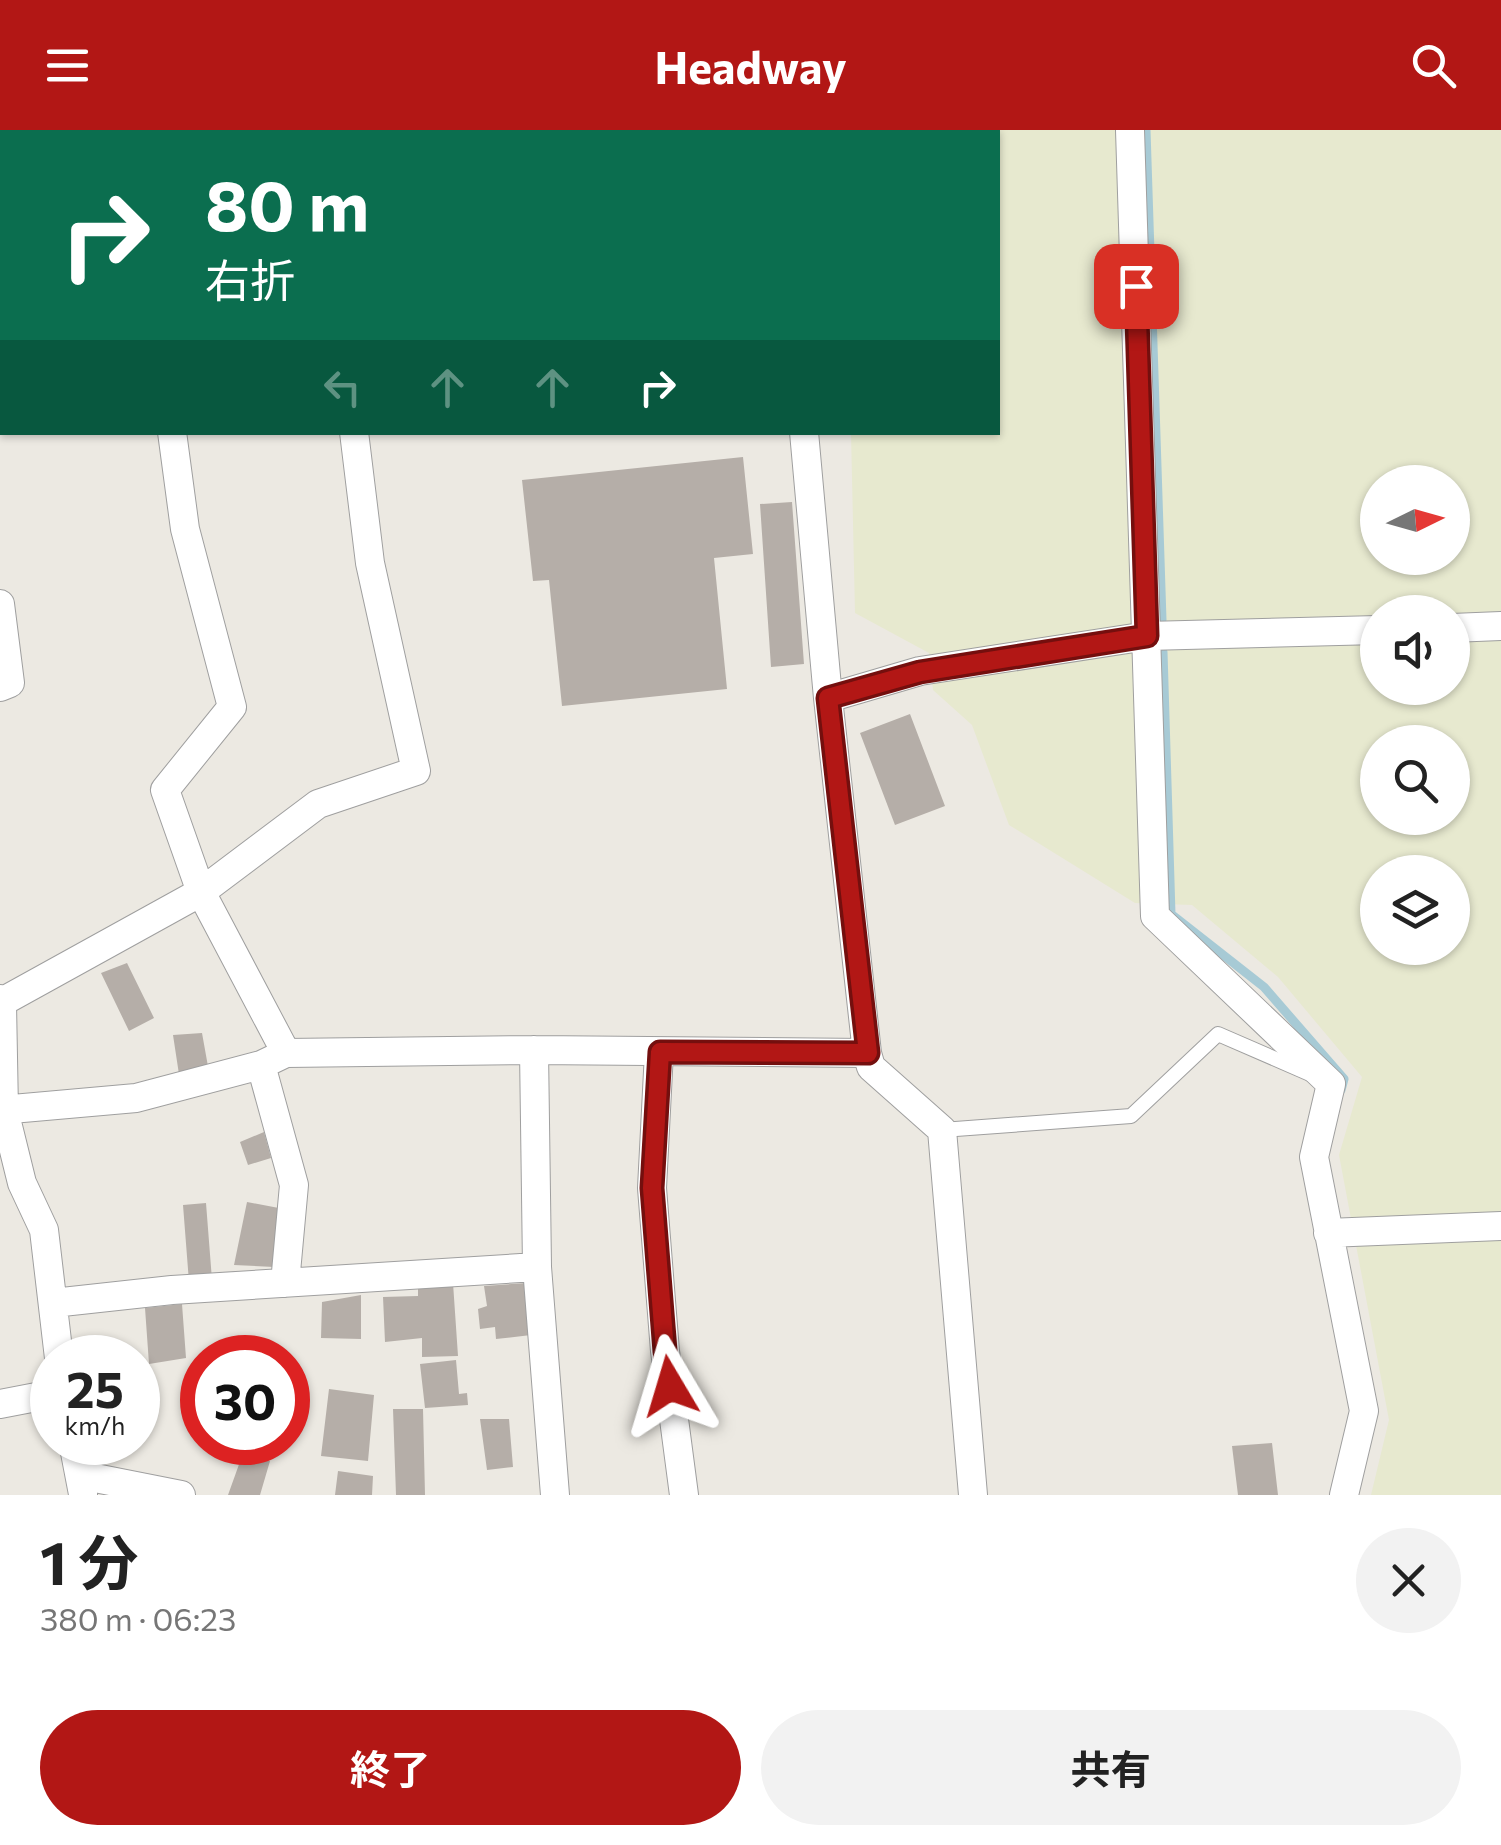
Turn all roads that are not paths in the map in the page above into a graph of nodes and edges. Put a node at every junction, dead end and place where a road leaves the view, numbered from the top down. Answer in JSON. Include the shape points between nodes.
{"nodes":[{"id":1,"x":1130,"y":130,"type":"edge"},
{"id":2,"x":172,"y":435,"type":"edge"},
{"id":3,"x":354,"y":435,"type":"edge"},
{"id":4,"x":804,"y":435,"type":"edge"},
{"id":5,"x":0,"y":604,"type":"edge"},
{"id":6,"x":1501,"y":626,"type":"edge"},
{"id":7,"x":1470,"y":627,"type":"edge"},
{"id":8,"x":1360,"y":630,"type":"edge"},
{"id":9,"x":1147,"y":636,"type":"junction"},
{"id":10,"x":0,"y":687,"type":"edge"},
{"id":11,"x":828,"y":698,"type":"junction"},
{"id":12,"x":201,"y":892,"type":"junction"},
{"id":13,"x":1,"y":1002,"type":"edge"},
{"id":14,"x":534,"y":1050,"type":"junction"},
{"id":15,"x":660,"y":1052,"type":"junction"},
{"id":16,"x":868,"y":1053,"type":"junction"},
{"id":17,"x":274,"y":1059,"type":"junction"},
{"id":18,"x":1331,"y":1084,"type":"junction"},
{"id":19,"x":2,"y":1110,"type":"edge"},
{"id":20,"x":942,"y":1130,"type":"junction"},
{"id":21,"x":1501,"y":1226,"type":"edge"},
{"id":22,"x":1328,"y":1233,"type":"junction"},
{"id":23,"x":536,"y":1266,"type":"junction"},
{"id":24,"x":285,"y":1283,"type":"junction"},
{"id":25,"x":53,"y":1303,"type":"junction"},
{"id":26,"x":56,"y":1335,"type":"edge"},
{"id":27,"x":30,"y":1398,"type":"edge"},
{"id":28,"x":0,"y":1404,"type":"edge"},
{"id":29,"x":82,"y":1485,"type":"edge"},
{"id":30,"x":181,"y":1495,"type":"edge"},
{"id":31,"x":555,"y":1495,"type":"edge"},
{"id":32,"x":684,"y":1495,"type":"edge"},
{"id":33,"x":974,"y":1495,"type":"edge"},
{"id":34,"x":1344,"y":1495,"type":"edge"}],
"edges":[{"from":1,"to":9,"type":"street"},
{"from":2,"to":12,"type":"street","via":[[185,529],[232,707],[165,790]]},
{"from":3,"to":12,"type":"street","via":[[370,563],[416,771],[318,804]]},
{"from":4,"to":11,"type":"street"},
{"from":5,"to":10,"type":"street","via":[[10,684]]},
{"from":6,"to":7,"type":"street"},
{"from":8,"to":9,"type":"street"},
{"from":9,"to":11,"type":"street","via":[[920,672]]},
{"from":9,"to":18,"type":"street","via":[[1155,916]]},
{"from":11,"to":16,"type":"street"},
{"from":12,"to":13,"type":"street"},
{"from":12,"to":17,"type":"street"},
{"from":13,"to":19,"type":"street"},
{"from":14,"to":15,"type":"street"},
{"from":14,"to":17,"type":"street"},
{"from":14,"to":23,"type":"street"},
{"from":15,"to":16,"type":"street"},
{"from":15,"to":32,"type":"street","via":[[652,1188]]},
{"from":16,"to":20,"type":"street","via":[[870,1067]]},
{"from":17,"to":19,"type":"street","via":[[136,1098]]},
{"from":17,"to":24,"type":"street","via":[[294,1185]]},
{"from":18,"to":20,"type":"lane","via":[[1218,1034],[1131,1116]]},
{"from":18,"to":22,"type":"street","via":[[1314,1157]]},
{"from":19,"to":25,"type":"street","via":[[22,1183],[44,1230]]},
{"from":20,"to":33,"type":"street"},
{"from":21,"to":22,"type":"street"},
{"from":22,"to":34,"type":"street","via":[[1364,1411]]},
{"from":23,"to":24,"type":"street"},
{"from":23,"to":31,"type":"street"},
{"from":24,"to":25,"type":"street"},
{"from":25,"to":26,"type":"street"},
{"from":27,"to":28,"type":"street"},
{"from":29,"to":30,"type":"street"}]}
